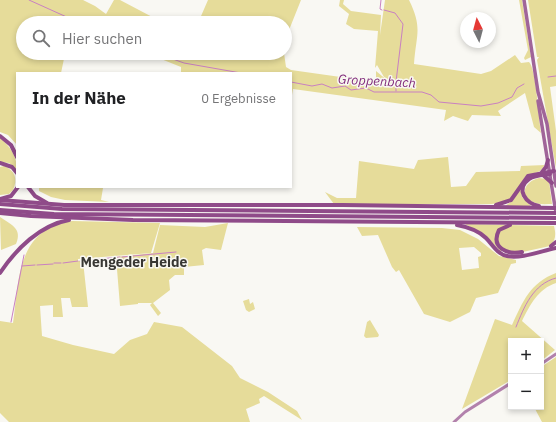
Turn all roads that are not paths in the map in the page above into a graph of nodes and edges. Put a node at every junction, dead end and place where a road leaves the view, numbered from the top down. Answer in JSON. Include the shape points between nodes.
{"nodes":[{"id":1,"x":524,"y":0,"type":"edge"},
{"id":2,"x":538,"y":92,"type":"junction"},
{"id":3,"x":0,"y":136,"type":"edge"},
{"id":4,"x":16,"y":155,"type":"edge"},
{"id":5,"x":548,"y":160,"type":"junction"},
{"id":6,"x":0,"y":164,"type":"edge"},
{"id":7,"x":16,"y":172,"type":"edge"},
{"id":8,"x":551,"y":172,"type":"junction"},
{"id":9,"x":542,"y":174,"type":"junction"},
{"id":10,"x":552,"y":184,"type":"junction"},
{"id":11,"x":556,"y":186,"type":"edge"},
{"id":12,"x":17,"y":188,"type":"edge"},
{"id":13,"x":29,"y":188,"type":"edge"},
{"id":14,"x":0,"y":200,"type":"edge"},
{"id":15,"x":0,"y":204,"type":"edge"},
{"id":16,"x":52,"y":204,"type":"junction"},
{"id":17,"x":236,"y":207,"type":"junction"},
{"id":18,"x":242,"y":207,"type":"junction"},
{"id":19,"x":484,"y":207,"type":"junction"},
{"id":20,"x":551,"y":209,"type":"edge"},
{"id":21,"x":0,"y":210,"type":"edge"},
{"id":22,"x":556,"y":213,"type":"edge"},
{"id":23,"x":0,"y":214,"type":"edge"},
{"id":24,"x":556,"y":218,"type":"edge"},
{"id":25,"x":92,"y":219,"type":"junction"},
{"id":26,"x":445,"y":222,"type":"junction"},
{"id":27,"x":518,"y":223,"type":"junction"},
{"id":28,"x":556,"y":223,"type":"edge"},
{"id":29,"x":556,"y":242,"type":"edge"},
{"id":30,"x":551,"y":246,"type":"junction"},
{"id":31,"x":556,"y":246,"type":"edge"},
{"id":32,"x":0,"y":273,"type":"edge"},
{"id":33,"x":556,"y":354,"type":"edge"},
{"id":34,"x":544,"y":362,"type":"edge"},
{"id":35,"x":508,"y":385,"type":"edge"},
{"id":36,"x":454,"y":422,"type":"edge"}],
"edges":[{"from":1,"to":2,"type":"main road"},
{"from":2,"to":5,"type":"main road"},
{"from":2,"to":8,"type":"main road","via":[[548,130]]},
{"from":3,"to":4,"type":"highway","via":[[11,145]]},
{"from":5,"to":8,"type":"main road"},
{"from":5,"to":9,"type":"highway"},
{"from":6,"to":7,"type":"highway","via":[[12,167]]},
{"from":8,"to":9,"type":"highway"},
{"from":8,"to":10,"type":"main road"},
{"from":8,"to":11,"type":"main road"},
{"from":9,"to":10,"type":"highway"},
{"from":9,"to":19,"type":"highway","via":[[525,178],[509,202]]},
{"from":9,"to":20,"type":"highway","via":[[528,180],[523,193],[529,203]]},
{"from":10,"to":22,"type":"main road"},
{"from":12,"to":14,"type":"highway","via":[[11,196]]},
{"from":13,"to":16,"type":"highway","via":[[38,198]]},
{"from":14,"to":16,"type":"highway"},
{"from":15,"to":17,"type":"highway","via":[[62,209]]},
{"from":16,"to":17,"type":"highway"},
{"from":17,"to":18,"type":"highway"},
{"from":18,"to":19,"type":"highway"},
{"from":18,"to":20,"type":"highway"},
{"from":19,"to":20,"type":"highway"},
{"from":20,"to":22,"type":"highway"},
{"from":21,"to":24,"type":"highway","via":[[54,214]]},
{"from":23,"to":25,"type":"highway"},
{"from":25,"to":26,"type":"highway"},
{"from":25,"to":32,"type":"highway","via":[[69,220],[47,226],[19,250]]},
{"from":26,"to":27,"type":"highway"},
{"from":26,"to":31,"type":"highway","via":[[477,231],[505,256],[518,256]]},
{"from":27,"to":28,"type":"highway"},
{"from":27,"to":30,"type":"highway","via":[[499,230],[497,241],[501,249],[513,253]]},
{"from":29,"to":30,"type":"highway"},
{"from":30,"to":31,"type":"highway"},
{"from":33,"to":34,"type":"main road"},
{"from":35,"to":36,"type":"main road"}]}
